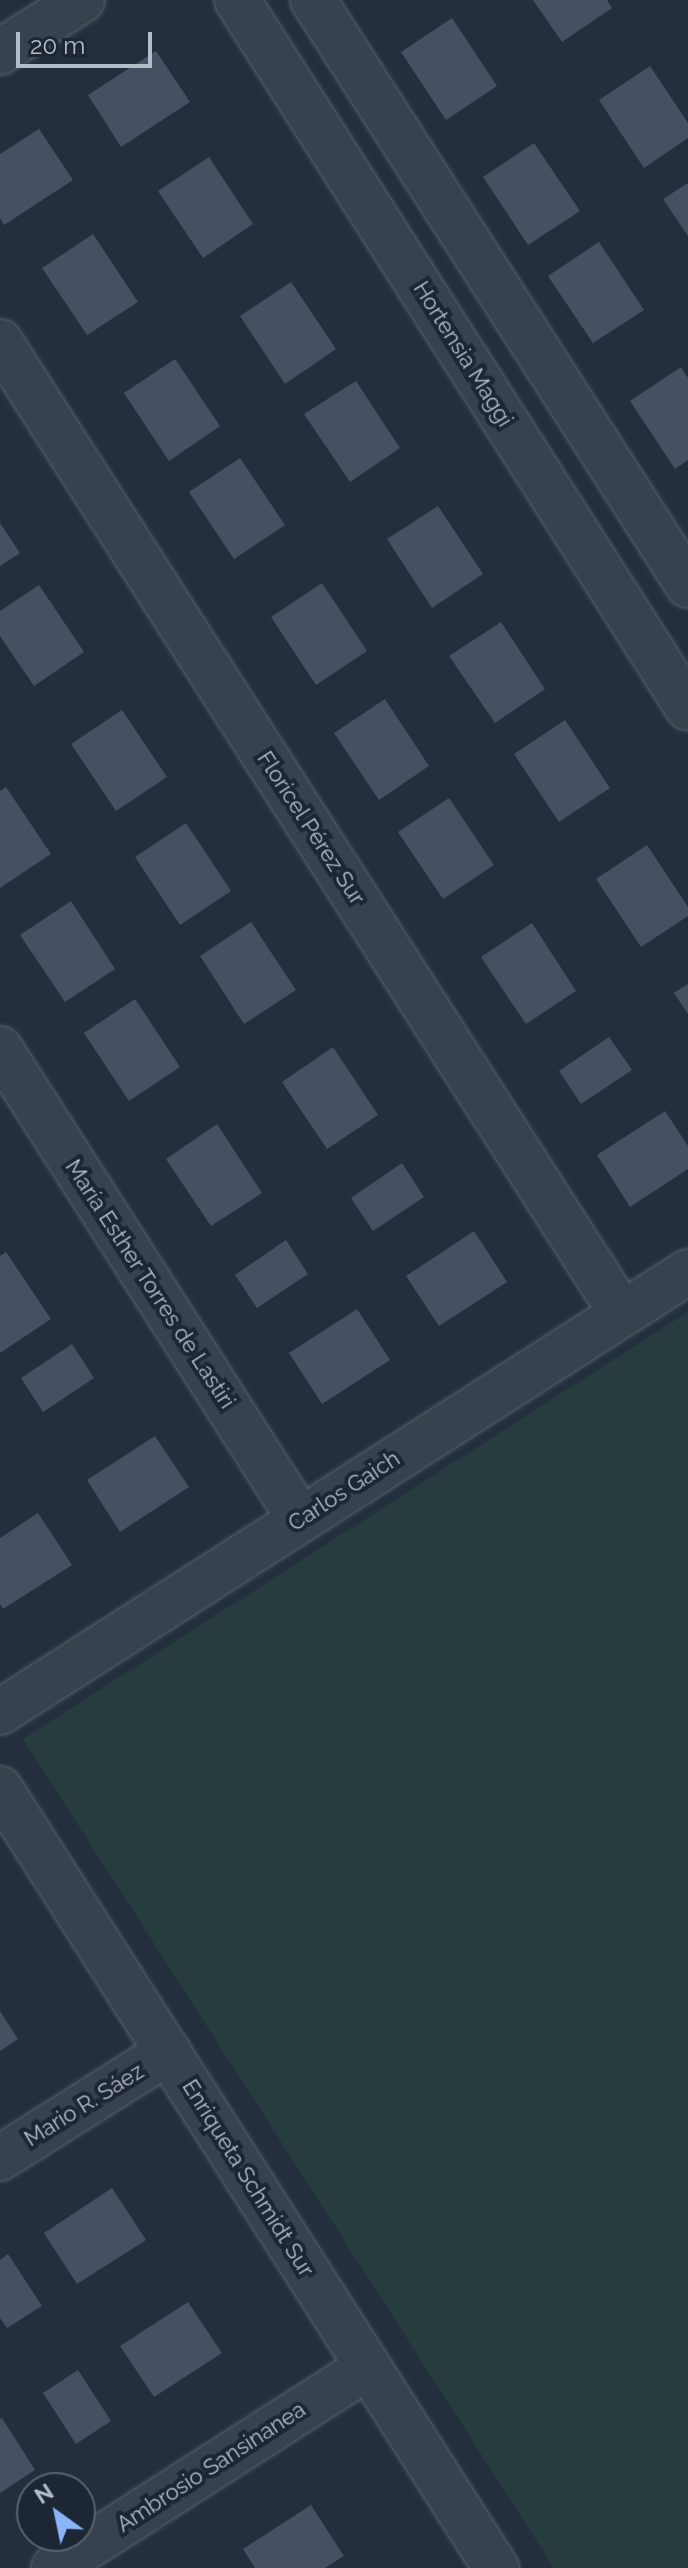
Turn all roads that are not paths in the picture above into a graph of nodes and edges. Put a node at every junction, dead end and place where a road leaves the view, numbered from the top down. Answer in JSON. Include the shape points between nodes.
{"nodes":[{"id":1,"x":82,"y":0,"type":"edge"},
{"id":2,"x":237,"y":0,"type":"edge"},
{"id":3,"x":313,"y":0,"type":"edge"},
{"id":4,"x":0,"y":52,"type":"edge"},
{"id":5,"x":0,"y":342,"type":"edge"},
{"id":6,"x":688,"y":585,"type":"edge"},
{"id":7,"x":688,"y":708,"type":"edge"},
{"id":8,"x":0,"y":1049,"type":"edge"},
{"id":9,"x":688,"y":1272,"type":"edge"},
{"id":10,"x":622,"y":1314,"type":"junction"},
{"id":11,"x":300,"y":1519,"type":"junction"},
{"id":12,"x":0,"y":1712,"type":"edge"},
{"id":13,"x":0,"y":1789,"type":"edge"},
{"id":14,"x":168,"y":2052,"type":"junction"},
{"id":15,"x":0,"y":2158,"type":"edge"},
{"id":16,"x":368,"y":2367,"type":"junction"},
{"id":17,"x":54,"y":2568,"type":"edge"},
{"id":18,"x":496,"y":2568,"type":"edge"}],
"edges":[{"from":1,"to":4,"type":"street"},
{"from":2,"to":7,"type":"street","name":"Hortensia Maggi"},
{"from":3,"to":6,"type":"street"},
{"from":5,"to":10,"type":"street","name":"Floricel Pérez Sur"},
{"from":8,"to":11,"type":"street","name":"María Esther Torres de Lastiri"},
{"from":9,"to":10,"type":"street","name":"Carlos Gaich"},
{"from":10,"to":11,"type":"street","name":"Carlos Gaich"},
{"from":11,"to":12,"type":"street","name":"Carlos Gaich"},
{"from":13,"to":14,"type":"street","name":"Enriqueta Schmidt Sur"},
{"from":14,"to":15,"type":"street","name":"Mario R. Sáez"},
{"from":14,"to":16,"type":"street","name":"Enriqueta Schmidt Sur"},
{"from":16,"to":17,"type":"street","name":"Ambrosio Sansinanea"},
{"from":16,"to":18,"type":"street","name":"Enriqueta Schmidt Sur"}]}
